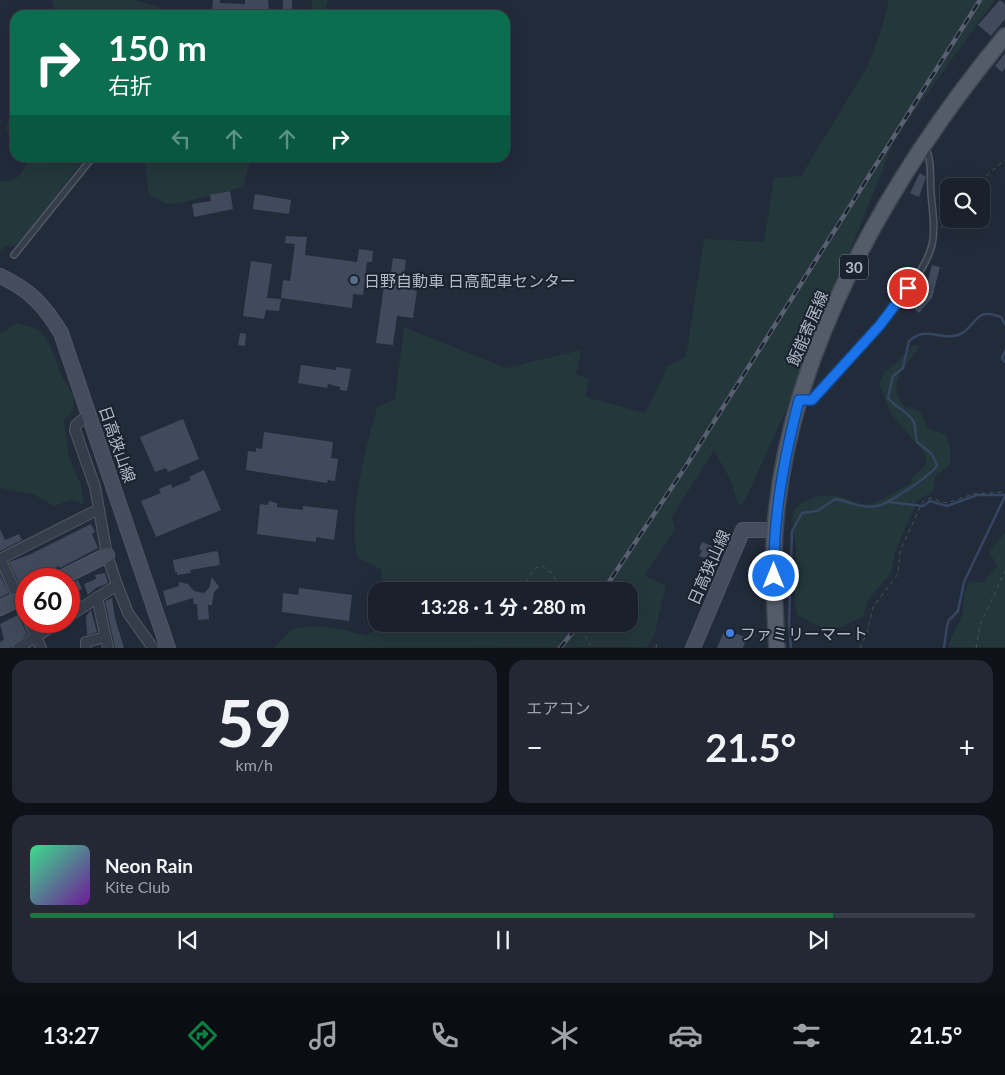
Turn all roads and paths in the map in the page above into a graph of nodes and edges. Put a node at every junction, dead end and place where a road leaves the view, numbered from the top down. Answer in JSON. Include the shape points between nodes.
{"nodes":[{"id":1,"x":1005,"y":36,"type":"edge"},
{"id":2,"x":924,"y":144,"type":"junction"},
{"id":3,"x":1005,"y":160,"type":"edge"},
{"id":4,"x":89,"y":162,"type":"edge"},
{"id":5,"x":984,"y":178,"type":"edge"},
{"id":6,"x":14,"y":255,"type":"dead end"},
{"id":7,"x":0,"y":276,"type":"edge"},
{"id":8,"x":799,"y":400,"type":"junction"},
{"id":9,"x":89,"y":414,"type":"junction"},
{"id":10,"x":1005,"y":492,"type":"edge"},
{"id":11,"x":97,"y":510,"type":"junction"},
{"id":12,"x":774,"y":530,"type":"junction"},
{"id":13,"x":107,"y":555,"type":"junction"},
{"id":14,"x":0,"y":559,"type":"edge"},
{"id":15,"x":80,"y":569,"type":"edge"},
{"id":16,"x":1005,"y":571,"type":"edge"},
{"id":17,"x":526,"y":582,"type":"edge"},
{"id":18,"x":556,"y":582,"type":"edge"},
{"id":19,"x":15,"y":585,"type":"edge"},
{"id":20,"x":117,"y":585,"type":"junction"},
{"id":21,"x":97,"y":597,"type":"junction"},
{"id":22,"x":15,"y":600,"type":"edge"},
{"id":23,"x":0,"y":608,"type":"edge"},
{"id":24,"x":80,"y":609,"type":"edge"},
{"id":25,"x":583,"y":632,"type":"edge"},
{"id":26,"x":48,"y":633,"type":"edge"},
{"id":27,"x":657,"y":641,"type":"dead end"},
{"id":28,"x":39,"y":642,"type":"edge"},
{"id":29,"x":107,"y":642,"type":"edge"},
{"id":30,"x":18,"y":648,"type":"edge"},
{"id":31,"x":86,"y":648,"type":"edge"},
{"id":32,"x":152,"y":648,"type":"edge"},
{"id":33,"x":168,"y":648,"type":"edge"},
{"id":34,"x":592,"y":648,"type":"edge"},
{"id":35,"x":656,"y":648,"type":"edge"},
{"id":36,"x":693,"y":648,"type":"edge"},
{"id":37,"x":777,"y":648,"type":"edge"},
{"id":38,"x":860,"y":648,"type":"edge"},
{"id":39,"x":976,"y":648,"type":"edge"}],
"edges":[{"from":1,"to":2,"type":"main road","name":"飯能寄居線","number":"30"},
{"from":2,"to":8,"type":"main road","name":"飯能寄居線","number":"30","via":[[879,219],[838,299],[810,363]]},
{"from":2,"to":8,"type":"lane","via":[[929,160],[934,230],[932,246],[920,270],[880,325],[812,400]]},
{"from":3,"to":5,"type":"path"},
{"from":4,"to":6,"type":"lane"},
{"from":7,"to":9,"type":"main road","name":"日高狭山線","via":[[38,299],[51,316],[61,333]]},
{"from":8,"to":12,"type":"main road","name":"飯能寄居線","number":"30","via":[[782,475]]},
{"from":9,"to":11,"type":"street","via":[[76,425],[75,430],[95,488]]},
{"from":9,"to":33,"type":"main road","name":"日高狭山線"},
{"from":10,"to":38,"type":"path","via":[[973,494],[947,503],[931,498],[923,501],[900,551],[898,574],[873,607]]},
{"from":11,"to":13,"type":"street"},
{"from":11,"to":14,"type":"street"},
{"from":12,"to":36,"type":"main road","name":"日高狭山線","via":[[743,530]]},
{"from":12,"to":37,"type":"main road","name":"飯能寄居線","number":"30"},
{"from":13,"to":15,"type":"main road"},
{"from":13,"to":20,"type":"street"},
{"from":14,"to":19,"type":"street"},
{"from":16,"to":39,"type":"path","via":[[980,625]]},
{"from":17,"to":18,"type":"path","via":[[535,568],[542,566],[552,573]]},
{"from":20,"to":21,"type":"street"},
{"from":20,"to":32,"type":"street","via":[[128,613]]},
{"from":21,"to":24,"type":"street"},
{"from":21,"to":29,"type":"street"},
{"from":22,"to":23,"type":"main road"},
{"from":25,"to":34,"type":"path"},
{"from":26,"to":28,"type":"street"},
{"from":27,"to":35,"type":"path"},
{"from":28,"to":30,"type":"street"},
{"from":29,"to":31,"type":"street","via":[[86,642]]}]}
